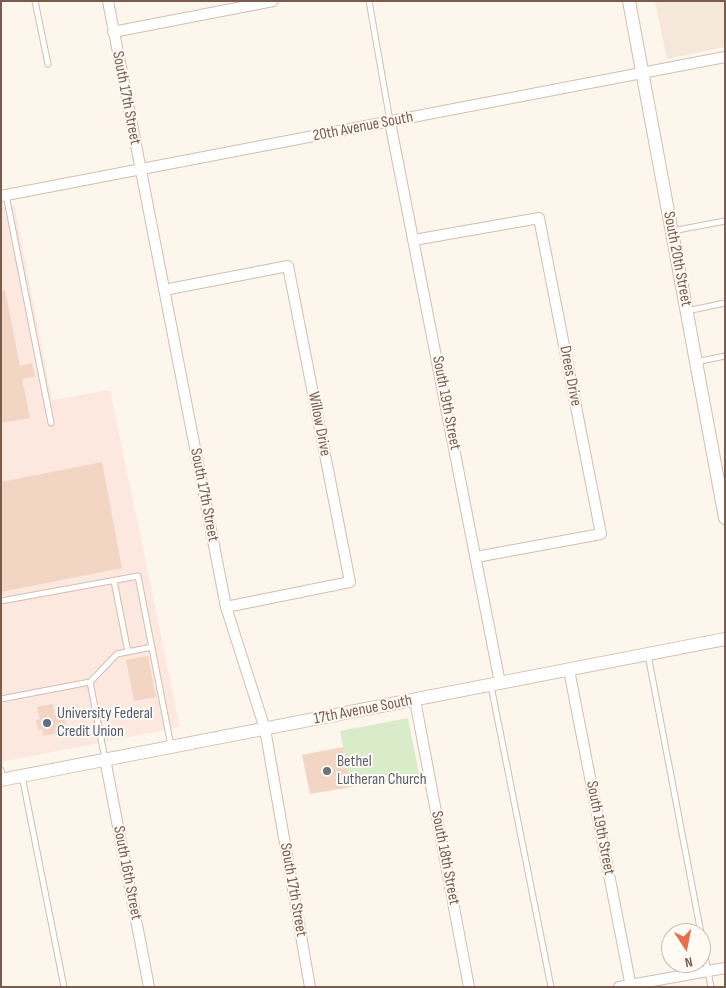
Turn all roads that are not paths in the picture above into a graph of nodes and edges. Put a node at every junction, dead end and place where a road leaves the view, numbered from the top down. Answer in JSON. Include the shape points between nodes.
{"nodes":[{"id":1,"x":36,"y":1,"type":"edge"},
{"id":2,"x":108,"y":1,"type":"edge"},
{"id":3,"x":273,"y":1,"type":"edge"},
{"id":4,"x":369,"y":1,"type":"edge"},
{"id":5,"x":629,"y":1,"type":"edge"},
{"id":6,"x":113,"y":32,"type":"junction"},
{"id":7,"x":725,"y":57,"type":"edge"},
{"id":8,"x":48,"y":64,"type":"dead end"},
{"id":9,"x":642,"y":72,"type":"junction"},
{"id":10,"x":390,"y":122,"type":"junction"},
{"id":11,"x":140,"y":169,"type":"junction"},
{"id":12,"x":4,"y":196,"type":"edge"},
{"id":13,"x":725,"y":220,"type":"edge"},
{"id":14,"x":671,"y":231,"type":"junction"},
{"id":15,"x":414,"y":240,"type":"junction"},
{"id":16,"x":164,"y":290,"type":"junction"},
{"id":17,"x":725,"y":303,"type":"edge"},
{"id":18,"x":686,"y":311,"type":"junction"},
{"id":19,"x":725,"y":356,"type":"edge"},
{"id":20,"x":696,"y":362,"type":"junction"},
{"id":21,"x":51,"y":423,"type":"dead end"},
{"id":22,"x":725,"y":518,"type":"edge"},
{"id":23,"x":476,"y":557,"type":"junction"},
{"id":24,"x":114,"y":581,"type":"junction"},
{"id":25,"x":1,"y":601,"type":"edge"},
{"id":26,"x":226,"y":607,"type":"junction"},
{"id":27,"x":725,"y":639,"type":"edge"},
{"id":28,"x":152,"y":648,"type":"junction"},
{"id":29,"x":128,"y":652,"type":"junction"},
{"id":30,"x":648,"y":654,"type":"junction"},
{"id":31,"x":569,"y":670,"type":"junction"},
{"id":32,"x":90,"y":682,"type":"junction"},
{"id":33,"x":496,"y":684,"type":"junction"},
{"id":34,"x":1,"y":699,"type":"edge"},
{"id":35,"x":415,"y":700,"type":"junction"},
{"id":36,"x":265,"y":729,"type":"junction"},
{"id":37,"x":171,"y":747,"type":"junction"},
{"id":38,"x":105,"y":759,"type":"junction"},
{"id":39,"x":22,"y":776,"type":"junction"},
{"id":40,"x":2,"y":777,"type":"edge"},
{"id":41,"x":699,"y":923,"type":"edge"},
{"id":42,"x":725,"y":968,"type":"edge"},
{"id":43,"x":711,"y":970,"type":"edge"},
{"id":44,"x":694,"y":973,"type":"edge"},
{"id":45,"x":709,"y":973,"type":"edge"},
{"id":46,"x":631,"y":986,"type":"edge"},
{"id":47,"x":64,"y":987,"type":"edge"},
{"id":48,"x":149,"y":987,"type":"edge"},
{"id":49,"x":310,"y":987,"type":"edge"},
{"id":50,"x":470,"y":987,"type":"edge"},
{"id":51,"x":550,"y":987,"type":"edge"},
{"id":52,"x":619,"y":987,"type":"edge"},
{"id":53,"x":711,"y":987,"type":"edge"}],
"edges":[{"from":1,"to":8,"type":"lane"},
{"from":2,"to":6,"type":"street","name":"South 17th Street"},
{"from":3,"to":6,"type":"street"},
{"from":4,"to":10,"type":"lane"},
{"from":5,"to":9,"type":"street","name":"South 20th Street"},
{"from":6,"to":11,"type":"street","name":"South 17th Street"},
{"from":7,"to":9,"type":"street","name":"20th Avenue South"},
{"from":9,"to":10,"type":"street","name":"20th Avenue South"},
{"from":9,"to":14,"type":"street","name":"South 20th Street"},
{"from":10,"to":11,"type":"street","name":"20th Avenue South"},
{"from":10,"to":15,"type":"street","name":"South 19th Street"},
{"from":11,"to":12,"type":"street","name":"20th Avenue South"},
{"from":11,"to":16,"type":"street","name":"South 17th Street"},
{"from":12,"to":21,"type":"lane"},
{"from":13,"to":14,"type":"lane"},
{"from":14,"to":18,"type":"street","name":"South 20th Street"},
{"from":15,"to":23,"type":"street","name":"South 19th Street"},
{"from":15,"to":23,"type":"street","name":"Drees Drive","via":[[539,218],[583,438],[601,534]]},
{"from":16,"to":26,"type":"street","name":"South 17th Street"},
{"from":16,"to":26,"type":"street","name":"Willow Drive","via":[[288,266],[334,496],[350,582]]},
{"from":17,"to":18,"type":"lane"},
{"from":18,"to":20,"type":"street","name":"South 20th Street"},
{"from":19,"to":20,"type":"lane"},
{"from":20,"to":22,"type":"street","name":"South 20th Street"},
{"from":23,"to":33,"type":"street","name":"South 19th Street"},
{"from":24,"to":25,"type":"lane"},
{"from":24,"to":28,"type":"lane","via":[[138,576]]},
{"from":24,"to":29,"type":"lane"},
{"from":26,"to":36,"type":"street","name":"South 17th Street"},
{"from":27,"to":30,"type":"street","name":"17th Avenue South"},
{"from":28,"to":29,"type":"lane"},
{"from":28,"to":37,"type":"lane"},
{"from":29,"to":32,"type":"lane","via":[[117,654]]},
{"from":30,"to":31,"type":"street","name":"17th Avenue South"},
{"from":30,"to":41,"type":"lane"},
{"from":31,"to":33,"type":"street","name":"17th Avenue South"},
{"from":31,"to":46,"type":"street","name":"South 19th Street"},
{"from":32,"to":34,"type":"lane"},
{"from":32,"to":38,"type":"lane"},
{"from":33,"to":35,"type":"street","name":"17th Avenue South"},
{"from":33,"to":51,"type":"lane"},
{"from":35,"to":36,"type":"street","name":"17th Avenue South"},
{"from":35,"to":50,"type":"street","name":"South 18th Street"},
{"from":36,"to":37,"type":"street","name":"17th Avenue South"},
{"from":36,"to":49,"type":"street","name":"South 17th Street"},
{"from":37,"to":38,"type":"street","name":"17th Avenue South"},
{"from":38,"to":39,"type":"street","name":"17th Avenue South"},
{"from":38,"to":48,"type":"street","name":"South 16th Street"},
{"from":39,"to":40,"type":"street","name":"17th Avenue South"},
{"from":39,"to":47,"type":"lane"},
{"from":42,"to":43,"type":"street"},
{"from":44,"to":46,"type":"street"},
{"from":45,"to":53,"type":"lane"},
{"from":46,"to":52,"type":"street"}]}
